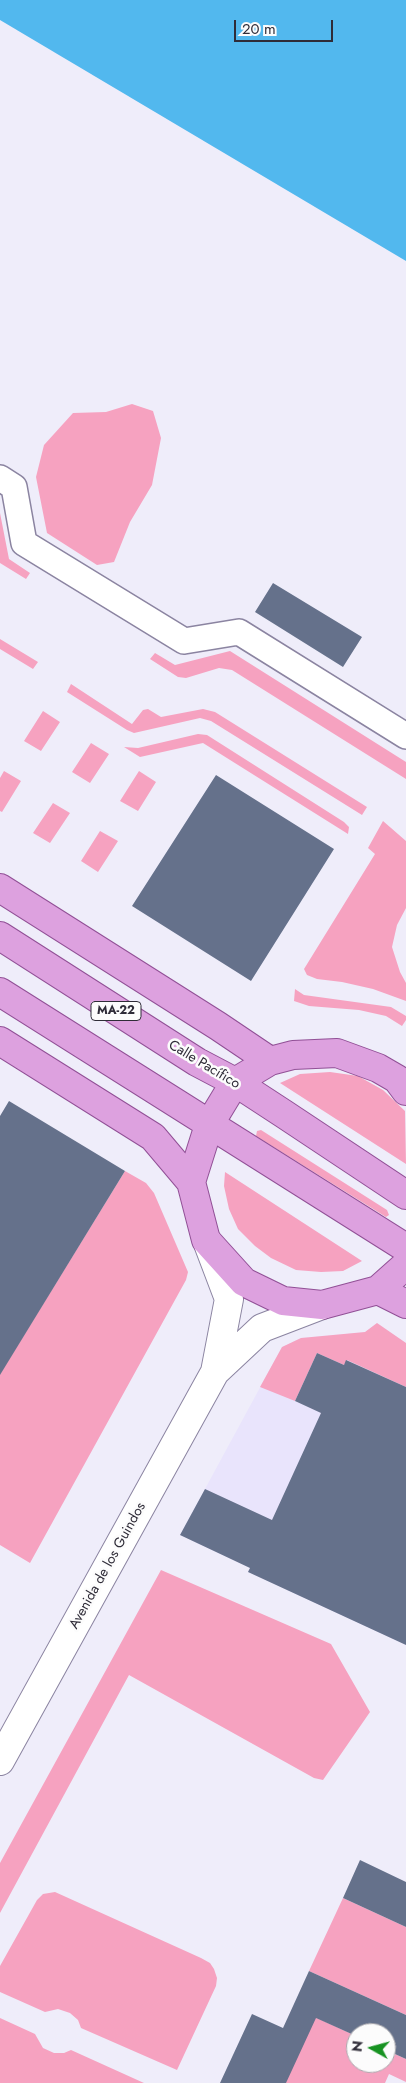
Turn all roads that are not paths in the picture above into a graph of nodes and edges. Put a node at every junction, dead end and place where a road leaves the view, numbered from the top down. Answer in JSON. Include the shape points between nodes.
{"nodes":[{"id":1,"x":0,"y":478,"type":"edge"},
{"id":2,"x":406,"y":736,"type":"edge"},
{"id":3,"x":0,"y":888,"type":"edge"},
{"id":4,"x":0,"y":936,"type":"edge"},
{"id":5,"x":0,"y":992,"type":"edge"},
{"id":6,"x":0,"y":1041,"type":"edge"},
{"id":7,"x":270,"y":1061,"type":"junction"},
{"id":8,"x":235,"y":1082,"type":"junction"},
{"id":9,"x":406,"y":1091,"type":"edge"},
{"id":10,"x":209,"y":1125,"type":"junction"},
{"id":11,"x":190,"y":1182,"type":"junction"},
{"id":12,"x":406,"y":1195,"type":"edge"},
{"id":13,"x":206,"y":1240,"type":"junction"},
{"id":14,"x":406,"y":1248,"type":"edge"},
{"id":15,"x":406,"y":1265,"type":"edge"},
{"id":16,"x":378,"y":1290,"type":"junction"},
{"id":17,"x":406,"y":1304,"type":"edge"},
{"id":18,"x":322,"y":1305,"type":"junction"},
{"id":19,"x":215,"y":1372,"type":"junction"},
{"id":20,"x":0,"y":1761,"type":"edge"}],
"edges":[{"from":1,"to":2,"type":"street","via":[[14,487],[24,543],[184,641],[239,632]]},
{"from":3,"to":7,"type":"main road"},
{"from":4,"to":8,"type":"main road","name":"Calle Pacífico","number":"MA-22","via":[[197,1062]]},
{"from":5,"to":10,"type":"main road"},
{"from":6,"to":11,"type":"main road","via":[[153,1137]]},
{"from":7,"to":8,"type":"main road"},
{"from":7,"to":9,"type":"main road","via":[[292,1054],[337,1053],[378,1068],[397,1079]]},
{"from":8,"to":10,"type":"main road"},
{"from":8,"to":12,"type":"main road","name":"Calle Pacífico","number":"MA-22"},
{"from":10,"to":11,"type":"main road"},
{"from":10,"to":14,"type":"main road"},
{"from":11,"to":13,"type":"main road"},
{"from":13,"to":18,"type":"main road","via":[[244,1282],[283,1301]]},
{"from":13,"to":19,"type":"main road","name":"Avenida de los Guindos","via":[[230,1299]]},
{"from":15,"to":16,"type":"main road"},
{"from":16,"to":17,"type":"main road"},
{"from":16,"to":18,"type":"main road"},
{"from":18,"to":19,"type":"main road","name":"Avenida de los Guindos","via":[[262,1328]]},
{"from":19,"to":20,"type":"main road","name":"Avenida de los Guindos"}]}
